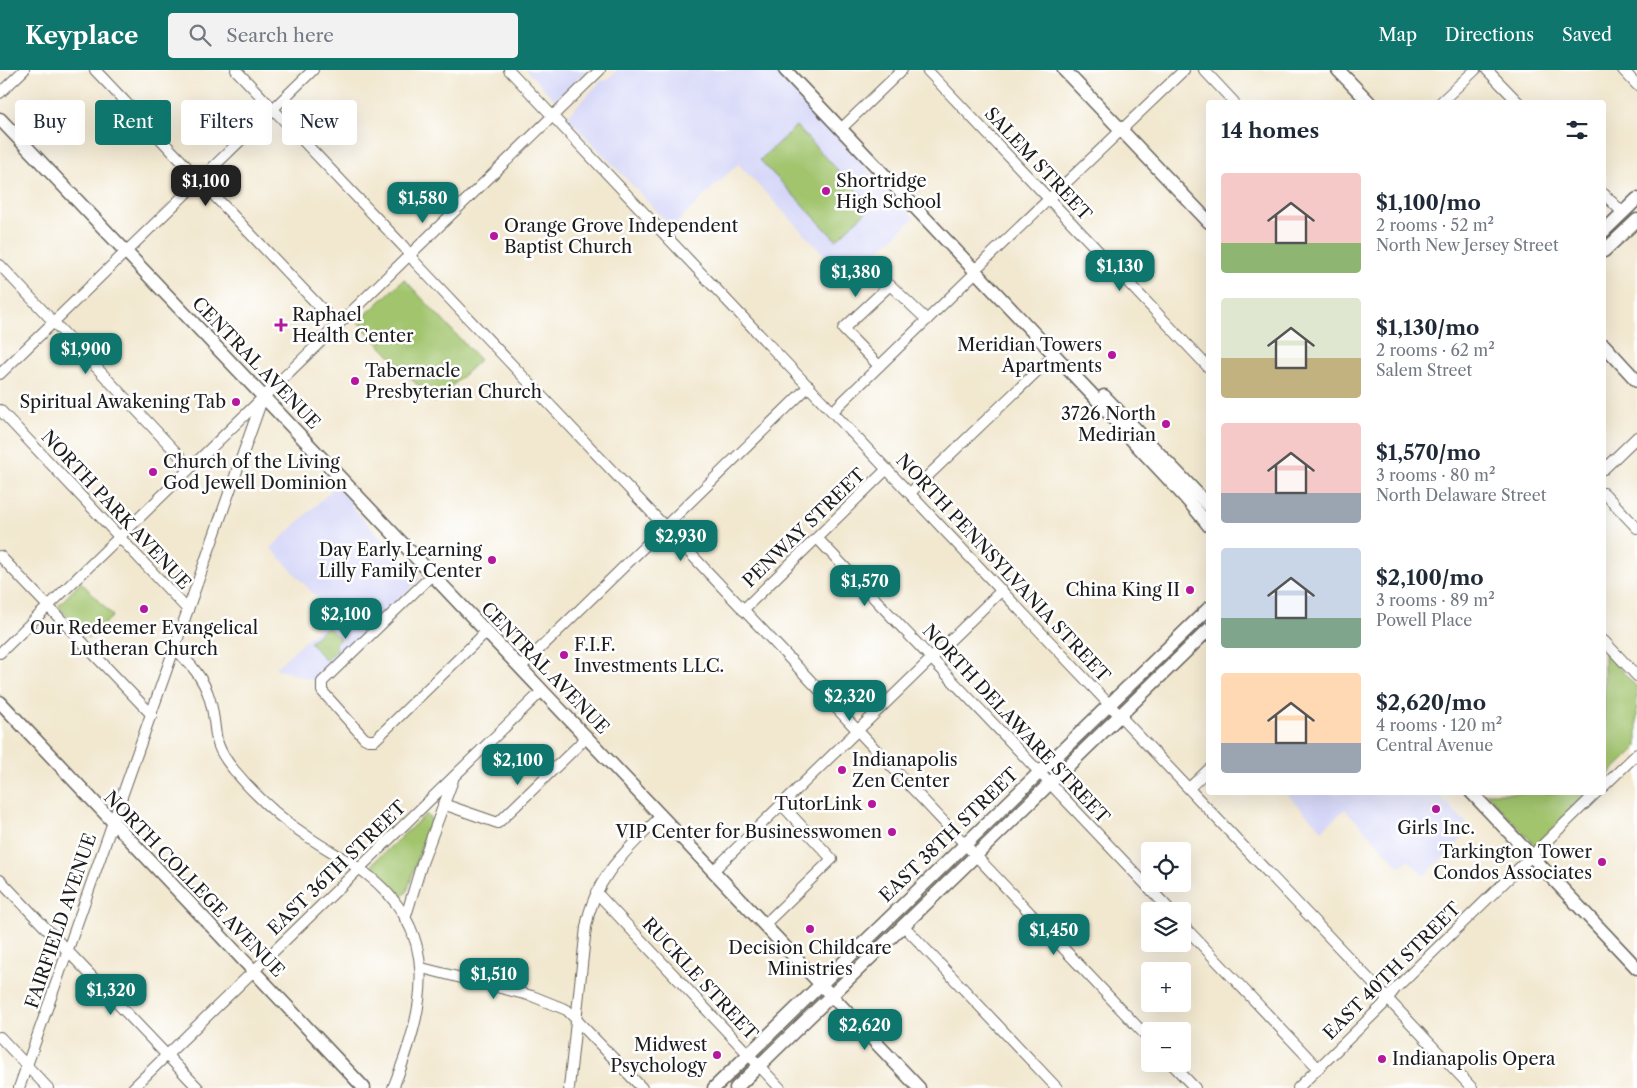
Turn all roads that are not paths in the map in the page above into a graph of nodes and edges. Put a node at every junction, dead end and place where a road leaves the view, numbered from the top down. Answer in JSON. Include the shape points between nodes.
{"nodes":[{"id":1,"x":24,"y":70,"type":"edge"},
{"id":2,"x":95,"y":70,"type":"edge"},
{"id":3,"x":236,"y":70,"type":"edge"},
{"id":4,"x":313,"y":70,"type":"edge"},
{"id":5,"x":510,"y":70,"type":"edge"},
{"id":6,"x":600,"y":70,"type":"edge"},
{"id":7,"x":785,"y":70,"type":"edge"},
{"id":8,"x":795,"y":70,"type":"edge"},
{"id":9,"x":902,"y":70,"type":"edge"},
{"id":10,"x":927,"y":70,"type":"edge"},
{"id":11,"x":1064,"y":70,"type":"edge"},
{"id":12,"x":1184,"y":70,"type":"edge"},
{"id":13,"x":1204,"y":70,"type":"edge"},
{"id":14,"x":1338,"y":70,"type":"edge"},
{"id":15,"x":1475,"y":70,"type":"edge"},
{"id":16,"x":1487,"y":70,"type":"edge"},
{"id":17,"x":1623,"y":70,"type":"edge"},
{"id":18,"x":1637,"y":84,"type":"edge"},
{"id":19,"x":0,"y":93,"type":"edge"},
{"id":20,"x":1232,"y":100,"type":"edge"},
{"id":21,"x":1367,"y":100,"type":"edge"},
{"id":22,"x":1442,"y":100,"type":"edge"},
{"id":23,"x":1516,"y":100,"type":"edge"},
{"id":24,"x":273,"y":109,"type":"junction"},
{"id":25,"x":553,"y":116,"type":"junction"},
{"id":26,"x":0,"y":119,"type":"edge"},
{"id":27,"x":846,"y":124,"type":"junction"},
{"id":28,"x":1121,"y":130,"type":"junction"},
{"id":29,"x":199,"y":180,"type":"junction"},
{"id":30,"x":1606,"y":196,"type":"edge"},
{"id":31,"x":1049,"y":199,"type":"junction"},
{"id":32,"x":1637,"y":199,"type":"edge"},
{"id":33,"x":1623,"y":213,"type":"junction"},
{"id":34,"x":1206,"y":219,"type":"edge"},
{"id":35,"x":1635,"y":225,"type":"edge"},
{"id":36,"x":1606,"y":229,"type":"edge"},
{"id":37,"x":1606,"y":249,"type":"edge"},
{"id":38,"x":126,"y":252,"type":"junction"},
{"id":39,"x":410,"y":255,"type":"junction"},
{"id":40,"x":0,"y":265,"type":"edge"},
{"id":41,"x":978,"y":268,"type":"junction"},
{"id":42,"x":927,"y":320,"type":"junction"},
{"id":43,"x":54,"y":322,"type":"junction"},
{"id":44,"x":337,"y":325,"type":"junction"},
{"id":45,"x":1606,"y":347,"type":"edge"},
{"id":46,"x":1054,"y":355,"type":"junction"},
{"id":47,"x":1206,"y":365,"type":"edge"},
{"id":48,"x":879,"y":366,"type":"junction"},
{"id":49,"x":0,"y":374,"type":"edge"},
{"id":50,"x":1637,"y":381,"type":"edge"},
{"id":51,"x":809,"y":386,"type":"junction"},
{"id":52,"x":264,"y":396,"type":"junction"},
{"id":53,"x":0,"y":410,"type":"edge"},
{"id":54,"x":833,"y":411,"type":"junction"},
{"id":55,"x":1637,"y":437,"type":"edge"},
{"id":56,"x":1606,"y":466,"type":"edge"},
{"id":57,"x":190,"y":467,"type":"junction"},
{"id":58,"x":888,"y":469,"type":"junction"},
{"id":59,"x":910,"y":493,"type":"junction"},
{"id":60,"x":1606,"y":495,"type":"edge"},
{"id":61,"x":1206,"y":503,"type":"edge"},
{"id":62,"x":1206,"y":522,"type":"edge"},
{"id":63,"x":665,"y":527,"type":"junction"},
{"id":64,"x":1637,"y":528,"type":"edge"},
{"id":65,"x":120,"y":536,"type":"junction"},
{"id":66,"x":817,"y":538,"type":"junction"},
{"id":67,"x":0,"y":556,"type":"edge"},
{"id":68,"x":432,"y":575,"type":"junction"},
{"id":69,"x":1002,"y":590,"type":"junction"},
{"id":70,"x":48,"y":606,"type":"junction"},
{"id":71,"x":188,"y":610,"type":"junction"},
{"id":72,"x":743,"y":610,"type":"junction"},
{"id":73,"x":1206,"y":611,"type":"edge"},
{"id":74,"x":486,"y":632,"type":"junction"},
{"id":75,"x":1206,"y":632,"type":"edge"},
{"id":76,"x":1606,"y":643,"type":"edge"},
{"id":77,"x":174,"y":648,"type":"junction"},
{"id":78,"x":0,"y":653,"type":"edge"},
{"id":79,"x":932,"y":659,"type":"junction"},
{"id":80,"x":520,"y":668,"type":"junction"},
{"id":81,"x":1637,"y":676,"type":"edge"},
{"id":82,"x":542,"y":691,"type":"junction"},
{"id":83,"x":0,"y":702,"type":"edge"},
{"id":84,"x":1110,"y":704,"type":"junction"},
{"id":85,"x":152,"y":715,"type":"junction"},
{"id":86,"x":1120,"y":715,"type":"junction"},
{"id":87,"x":858,"y":731,"type":"junction"},
{"id":88,"x":587,"y":737,"type":"junction"},
{"id":89,"x":1637,"y":754,"type":"edge"},
{"id":90,"x":1039,"y":772,"type":"junction"},
{"id":91,"x":1206,"y":772,"type":"edge"},
{"id":92,"x":454,"y":777,"type":"junction"},
{"id":93,"x":1050,"y":783,"type":"junction"},
{"id":94,"x":1606,"y":784,"type":"edge"},
{"id":95,"x":1189,"y":788,"type":"junction"},
{"id":96,"x":1474,"y":795,"type":"edge"},
{"id":97,"x":1594,"y":795,"type":"edge"},
{"id":98,"x":443,"y":804,"type":"junction"},
{"id":99,"x":782,"y":806,"type":"junction"},
{"id":100,"x":661,"y":816,"type":"junction"},
{"id":101,"x":112,"y":823,"type":"junction"},
{"id":102,"x":965,"y":844,"type":"junction"},
{"id":103,"x":975,"y":855,"type":"junction"},
{"id":104,"x":1532,"y":857,"type":"junction"},
{"id":105,"x":359,"y":869,"type":"junction"},
{"id":106,"x":713,"y":871,"type":"junction"},
{"id":107,"x":0,"y":880,"type":"edge"},
{"id":108,"x":596,"y":892,"type":"junction"},
{"id":109,"x":1162,"y":902,"type":"edge"},
{"id":110,"x":406,"y":919,"type":"junction"},
{"id":111,"x":764,"y":925,"type":"junction"},
{"id":112,"x":903,"y":925,"type":"junction"},
{"id":113,"x":1191,"y":934,"type":"edge"},
{"id":114,"x":67,"y":952,"type":"junction"},
{"id":115,"x":422,"y":968,"type":"junction"},
{"id":116,"x":1637,"y":968,"type":"edge"},
{"id":117,"x":254,"y":971,"type":"junction"},
{"id":118,"x":821,"y":985,"type":"junction"},
{"id":119,"x":832,"y":995,"type":"junction"},
{"id":120,"x":1388,"y":998,"type":"junction"},
{"id":121,"x":576,"y":1018,"type":"junction"},
{"id":122,"x":1141,"y":1030,"type":"edge"},
{"id":123,"x":0,"y":1037,"type":"edge"},
{"id":124,"x":167,"y":1055,"type":"junction"},
{"id":125,"x":748,"y":1055,"type":"junction"},
{"id":126,"x":27,"y":1065,"type":"junction"},
{"id":127,"x":758,"y":1066,"type":"junction"},
{"id":128,"x":1318,"y":1068,"type":"junction"},
{"id":129,"x":1180,"y":1072,"type":"edge"},
{"id":130,"x":19,"y":1088,"type":"edge"},
{"id":131,"x":48,"y":1088,"type":"edge"},
{"id":132,"x":133,"y":1088,"type":"edge"},
{"id":133,"x":198,"y":1088,"type":"edge"},
{"id":134,"x":364,"y":1088,"type":"edge"},
{"id":135,"x":393,"y":1088,"type":"edge"},
{"id":136,"x":569,"y":1088,"type":"edge"},
{"id":137,"x":642,"y":1088,"type":"edge"},
{"id":138,"x":714,"y":1088,"type":"edge"},
{"id":139,"x":736,"y":1088,"type":"edge"},
{"id":140,"x":780,"y":1088,"type":"edge"},
{"id":141,"x":919,"y":1088,"type":"edge"},
{"id":142,"x":1057,"y":1088,"type":"edge"},
{"id":143,"x":1195,"y":1088,"type":"edge"},
{"id":144,"x":1298,"y":1088,"type":"edge"},
{"id":145,"x":1472,"y":1088,"type":"edge"}],
"edges":[{"from":1,"to":19,"type":"street"},
{"from":2,"to":29,"type":"street"},
{"from":3,"to":24,"type":"street"},
{"from":4,"to":24,"type":"street"},
{"from":5,"to":25,"type":"street","name":"NORTH PENNSYLVANIA STREET"},
{"from":6,"to":25,"type":"street"},
{"from":7,"to":41,"type":"main road"},
{"from":8,"to":27,"type":"main road"},
{"from":9,"to":27,"type":"street"},
{"from":10,"to":31,"type":"street","name":"SALEM STREET"},
{"from":11,"to":28,"type":"main road"},
{"from":12,"to":28,"type":"street"},
{"from":13,"to":20,"type":"street"},
{"from":14,"to":21,"type":"main road"},
{"from":15,"to":22,"type":"street"},
{"from":16,"to":23,"type":"street"},
{"from":17,"to":18,"type":"street"},
{"from":24,"to":29,"type":"street"},
{"from":24,"to":39,"type":"street"},
{"from":25,"to":39,"type":"street"},
{"from":25,"to":51,"type":"street","name":"NORTH PENNSYLVANIA STREET"},
{"from":26,"to":38,"type":"main road","name":"CENTRAL AVENUE"},
{"from":27,"to":41,"type":"main road"},
{"from":28,"to":31,"type":"street"},
{"from":28,"to":34,"type":"main road"},
{"from":29,"to":38,"type":"street"},
{"from":29,"to":44,"type":"street"},
{"from":30,"to":33,"type":"street"},
{"from":31,"to":41,"type":"street"},
{"from":31,"to":47,"type":"street","name":"SALEM STREET"},
{"from":32,"to":33,"type":"main road"},
{"from":33,"to":36,"type":"main road"},
{"from":35,"to":37,"type":"main road"},
{"from":38,"to":43,"type":"street"},
{"from":38,"to":52,"type":"main road","name":"CENTRAL AVENUE"},
{"from":39,"to":44,"type":"street"},
{"from":39,"to":63,"type":"street"},
{"from":40,"to":43,"type":"street"},
{"from":41,"to":42,"type":"street"},
{"from":41,"to":46,"type":"main road"},
{"from":41,"to":61,"type":"main road"},
{"from":42,"to":48,"type":"street"},
{"from":42,"to":48,"type":"street","via":[[890,285],[867,305],[842,329]]},
{"from":43,"to":49,"type":"street"},
{"from":43,"to":57,"type":"street"},
{"from":44,"to":52,"type":"street"},
{"from":45,"to":50,"type":"main road"},
{"from":46,"to":59,"type":"street"},
{"from":46,"to":62,"type":"main road"},
{"from":48,"to":54,"type":"street"},
{"from":51,"to":54,"type":"street","name":"NORTH PENNSYLVANIA STREET"},
{"from":51,"to":63,"type":"street"},
{"from":52,"to":57,"type":"street"},
{"from":52,"to":68,"type":"main road","name":"CENTRAL AVENUE"},
{"from":52,"to":71,"type":"street","name":"FAIRFIELD AVENUE"},
{"from":53,"to":65,"type":"street","name":"NORTH PARK AVENUE"},
{"from":54,"to":58,"type":"street","name":"NORTH PENNSYLVANIA STREET"},
{"from":55,"to":56,"type":"street"},
{"from":57,"to":65,"type":"street"},
{"from":58,"to":59,"type":"street","name":"NORTH PENNSYLVANIA STREET"},
{"from":58,"to":66,"type":"street","name":"PENWAY STREET"},
{"from":59,"to":69,"type":"street","name":"NORTH PENNSYLVANIA STREET"},
{"from":60,"to":64,"type":"street"},
{"from":63,"to":72,"type":"street"},
{"from":63,"to":80,"type":"street"},
{"from":65,"to":70,"type":"street"},
{"from":65,"to":71,"type":"street","name":"NORTH PARK AVENUE"},
{"from":66,"to":72,"type":"street","name":"PENWAY STREET"},
{"from":66,"to":79,"type":"street","name":"NORTH DELAWARE STREET"},
{"from":67,"to":70,"type":"street"},
{"from":68,"to":74,"type":"main road","name":"CENTRAL AVENUE"},
{"from":68,"to":74,"type":"street","via":[[322,680],[322,691],[367,740],[375,740]]},
{"from":69,"to":79,"type":"street"},
{"from":69,"to":84,"type":"street","name":"NORTH PENNSYLVANIA STREET"},
{"from":70,"to":78,"type":"street"},
{"from":70,"to":85,"type":"street"},
{"from":71,"to":77,"type":"street","name":"FAIRFIELD AVENUE"},
{"from":72,"to":87,"type":"street"},
{"from":73,"to":84,"type":"main road","name":"EAST 38TH STREET"},
{"from":74,"to":80,"type":"main road","name":"CENTRAL AVENUE"},
{"from":75,"to":86,"type":"main road","name":"EAST 38TH STREET"},
{"from":76,"to":81,"type":"street"},
{"from":77,"to":85,"type":"street","name":"FAIRFIELD AVENUE"},
{"from":77,"to":105,"type":"street","via":[[190,663],[203,683],[212,707],[217,744],[242,779],[293,826]]},
{"from":79,"to":87,"type":"street"},
{"from":79,"to":90,"type":"street","name":"NORTH DELAWARE STREET"},
{"from":80,"to":82,"type":"main road","name":"CENTRAL AVENUE"},
{"from":82,"to":88,"type":"main road","name":"CENTRAL AVENUE"},
{"from":82,"to":92,"type":"street","name":"EAST 36TH STREET"},
{"from":83,"to":101,"type":"main road","name":"NORTH COLLEGE AVENUE"},
{"from":84,"to":86,"type":"street","name":"NORTH PENNSYLVANIA STREET"},
{"from":84,"to":90,"type":"main road","name":"EAST 38TH STREET"},
{"from":85,"to":101,"type":"street","name":"FAIRFIELD AVENUE"},
{"from":86,"to":93,"type":"main road","name":"EAST 38TH STREET"},
{"from":86,"to":95,"type":"street","name":"NORTH PENNSYLVANIA STREET"},
{"from":87,"to":99,"type":"street"},
{"from":87,"to":102,"type":"street"},
{"from":88,"to":98,"type":"street","via":[[498,823]]},
{"from":88,"to":100,"type":"main road","name":"CENTRAL AVENUE"},
{"from":89,"to":94,"type":"street"},
{"from":90,"to":93,"type":"street","name":"NORTH DELAWARE STREET"},
{"from":90,"to":102,"type":"main road","name":"EAST 38TH STREET"},
{"from":91,"to":95,"type":"street"},
{"from":92,"to":98,"type":"street"},
{"from":92,"to":105,"type":"street","name":"EAST 36TH STREET"},
{"from":93,"to":103,"type":"main road","name":"EAST 38TH STREET"},
{"from":93,"to":109,"type":"street","name":"NORTH DELAWARE STREET"},
{"from":95,"to":120,"type":"street","name":"NORTH PENNSYLVANIA STREET"},
{"from":96,"to":104,"type":"main road"},
{"from":97,"to":104,"type":"street","name":"EAST 40TH STREET"},
{"from":98,"to":110,"type":"street"},
{"from":99,"to":106,"type":"street"},
{"from":99,"to":111,"type":"street","via":[[832,859]]},
{"from":100,"to":106,"type":"main road","name":"CENTRAL AVENUE"},
{"from":100,"to":108,"type":"street","via":[[611,867]]},
{"from":101,"to":114,"type":"street","name":"FAIRFIELD AVENUE"},
{"from":101,"to":117,"type":"main road","name":"NORTH COLLEGE AVENUE"},
{"from":102,"to":103,"type":"street"},
{"from":102,"to":118,"type":"main road","name":"EAST 38TH STREET"},
{"from":103,"to":112,"type":"main road","name":"EAST 38TH STREET"},
{"from":103,"to":122,"type":"street"},
{"from":104,"to":116,"type":"main road"},
{"from":104,"to":120,"type":"street","name":"EAST 40TH STREET"},
{"from":105,"to":110,"type":"street","via":[[381,887]]},
{"from":105,"to":117,"type":"street","name":"EAST 36TH STREET"},
{"from":106,"to":111,"type":"main road","name":"CENTRAL AVENUE"},
{"from":107,"to":114,"type":"street"},
{"from":108,"to":121,"type":"street","via":[[586,928]]},
{"from":108,"to":125,"type":"street","name":"RUCKLE STREET"},
{"from":110,"to":115,"type":"street"},
{"from":111,"to":118,"type":"main road","name":"CENTRAL AVENUE"},
{"from":112,"to":119,"type":"main road","name":"EAST 38TH STREET"},
{"from":112,"to":142,"type":"street"},
{"from":113,"to":128,"type":"street"},
{"from":114,"to":124,"type":"street"},
{"from":114,"to":126,"type":"street","name":"FAIRFIELD AVENUE"},
{"from":115,"to":121,"type":"street","via":[[540,999],[567,1010]]},
{"from":115,"to":135,"type":"street","via":[[422,987],[414,1026]]},
{"from":117,"to":124,"type":"street","name":"EAST 36TH STREET"},
{"from":117,"to":134,"type":"main road","name":"NORTH COLLEGE AVENUE"},
{"from":118,"to":119,"type":"main road","name":"CENTRAL AVENUE"},
{"from":118,"to":125,"type":"main road","name":"EAST 38TH STREET"},
{"from":119,"to":127,"type":"main road","name":"EAST 38TH STREET"},
{"from":119,"to":141,"type":"main road","name":"CENTRAL AVENUE"},
{"from":120,"to":128,"type":"street","name":"EAST 40TH STREET"},
{"from":120,"to":145,"type":"street","name":"NORTH PENNSYLVANIA STREET"},
{"from":121,"to":136,"type":"street"},
{"from":121,"to":137,"type":"street"},
{"from":123,"to":126,"type":"street"},
{"from":124,"to":132,"type":"street","name":"EAST 36TH STREET"},
{"from":124,"to":133,"type":"street"},
{"from":125,"to":127,"type":"street","name":"RUCKLE STREET"},
{"from":125,"to":138,"type":"main road","name":"EAST 38TH STREET"},
{"from":126,"to":130,"type":"street","name":"FAIRFIELD AVENUE"},
{"from":126,"to":131,"type":"street"},
{"from":127,"to":139,"type":"main road","name":"EAST 38TH STREET"},
{"from":127,"to":140,"type":"street","name":"RUCKLE STREET"},
{"from":128,"to":144,"type":"street","name":"EAST 40TH STREET"},
{"from":129,"to":143,"type":"street"}]}
